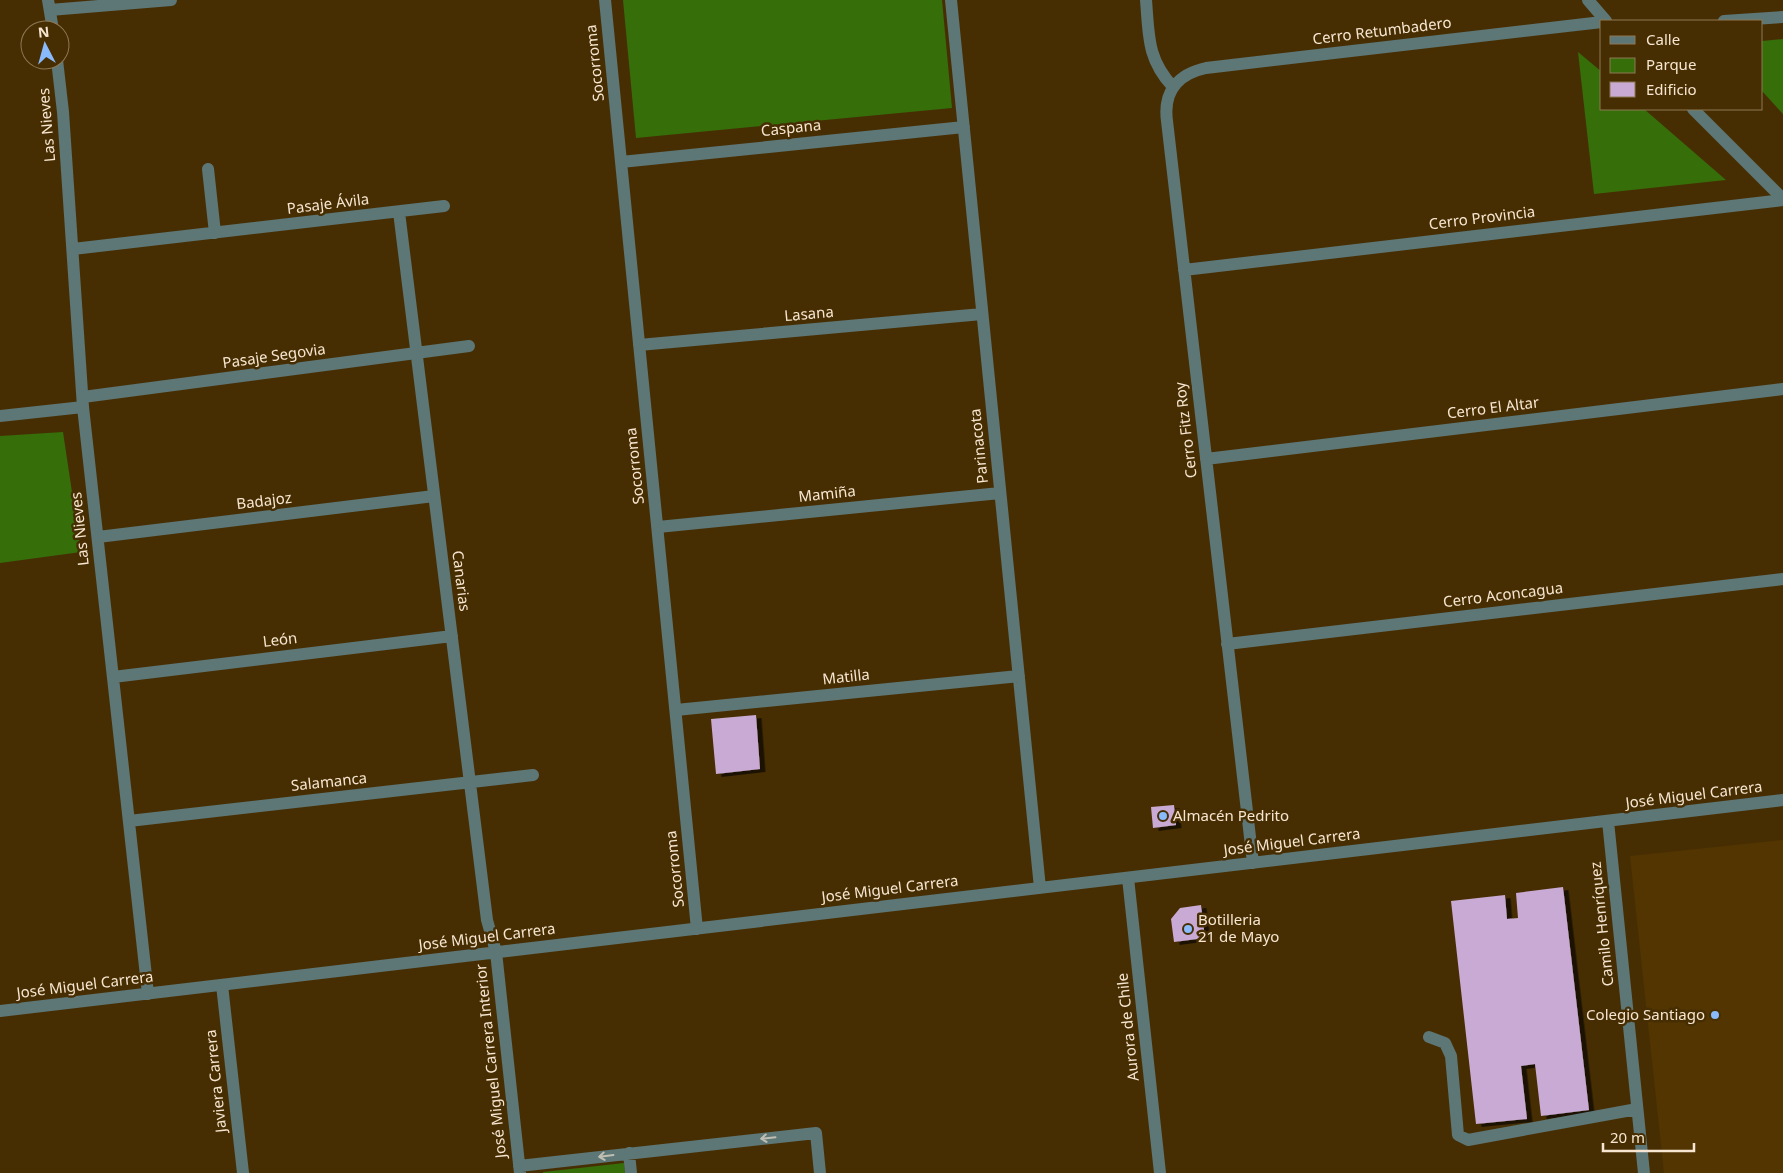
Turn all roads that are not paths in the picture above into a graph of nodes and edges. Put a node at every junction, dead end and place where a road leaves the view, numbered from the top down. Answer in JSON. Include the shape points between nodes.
{"nodes":[{"id":1,"x":171,"y":0,"type":"edge"},
{"id":2,"x":605,"y":0,"type":"edge"},
{"id":3,"x":951,"y":0,"type":"edge"},
{"id":4,"x":1146,"y":0,"type":"edge"},
{"id":5,"x":1588,"y":0,"type":"edge"},
{"id":6,"x":49,"y":5,"type":"edge"},
{"id":7,"x":1783,"y":17,"type":"edge"},
{"id":8,"x":51,"y":20,"type":"edge"},
{"id":9,"x":1604,"y":20,"type":"edge"},
{"id":10,"x":1739,"y":20,"type":"edge"},
{"id":11,"x":1600,"y":22,"type":"edge"},
{"id":12,"x":59,"y":70,"type":"edge"},
{"id":13,"x":1173,"y":87,"type":"junction"},
{"id":14,"x":1694,"y":110,"type":"edge"},
{"id":15,"x":964,"y":127,"type":"junction"},
{"id":16,"x":621,"y":162,"type":"junction"},
{"id":17,"x":208,"y":168,"type":"dead end"},
{"id":18,"x":1783,"y":199,"type":"edge"},
{"id":19,"x":444,"y":206,"type":"dead end"},
{"id":20,"x":399,"y":212,"type":"junction"},
{"id":21,"x":215,"y":233,"type":"junction"},
{"id":22,"x":73,"y":249,"type":"junction"},
{"id":23,"x":1184,"y":270,"type":"junction"},
{"id":24,"x":982,"y":314,"type":"junction"},
{"id":25,"x":639,"y":345,"type":"junction"},
{"id":26,"x":469,"y":346,"type":"dead end"},
{"id":27,"x":416,"y":353,"type":"junction"},
{"id":28,"x":1783,"y":389,"type":"edge"},
{"id":29,"x":83,"y":402,"type":"junction"},
{"id":30,"x":0,"y":416,"type":"edge"},
{"id":31,"x":1206,"y":459,"type":"junction"},
{"id":32,"x":1000,"y":493,"type":"junction"},
{"id":33,"x":434,"y":496,"type":"junction"},
{"id":34,"x":658,"y":526,"type":"junction"},
{"id":35,"x":98,"y":537,"type":"junction"},
{"id":36,"x":1783,"y":579,"type":"edge"},
{"id":37,"x":452,"y":636,"type":"junction"},
{"id":38,"x":1227,"y":644,"type":"junction"},
{"id":39,"x":1019,"y":676,"type":"junction"},
{"id":40,"x":113,"y":677,"type":"junction"},
{"id":41,"x":676,"y":710,"type":"junction"},
{"id":42,"x":533,"y":775,"type":"dead end"},
{"id":43,"x":470,"y":783,"type":"junction"},
{"id":44,"x":1783,"y":800,"type":"edge"},
{"id":45,"x":129,"y":821,"type":"junction"},
{"id":46,"x":1608,"y":821,"type":"junction"},
{"id":47,"x":1253,"y":863,"type":"junction"},
{"id":48,"x":1128,"y":878,"type":"junction"},
{"id":49,"x":1040,"y":888,"type":"junction"},
{"id":50,"x":697,"y":929,"type":"junction"},
{"id":51,"x":496,"y":952,"type":"junction"},
{"id":52,"x":222,"y":985,"type":"junction"},
{"id":53,"x":148,"y":994,"type":"junction"},
{"id":54,"x":0,"y":1011,"type":"edge"},
{"id":55,"x":1429,"y":1037,"type":"dead end"},
{"id":56,"x":1637,"y":1109,"type":"junction"},
{"id":57,"x":629,"y":1153,"type":"junction"},
{"id":58,"x":520,"y":1169,"type":"edge"},
{"id":59,"x":243,"y":1173,"type":"edge"},
{"id":60,"x":631,"y":1173,"type":"edge"},
{"id":61,"x":820,"y":1173,"type":"edge"},
{"id":62,"x":1160,"y":1173,"type":"edge"},
{"id":63,"x":1644,"y":1173,"type":"edge"}],
"edges":[{"from":1,"to":6,"type":"street"},
{"from":2,"to":16,"type":"street","name":"Socorroma"},
{"from":3,"to":15,"type":"street","name":"Parinacota"},
{"from":4,"to":13,"type":"street","via":[[1152,54]]},
{"from":5,"to":9,"type":"street"},
{"from":6,"to":8,"type":"street"},
{"from":7,"to":10,"type":"street"},
{"from":11,"to":13,"type":"street","name":"Cerro Retumbadero","via":[[1206,68],[1182,77]]},
{"from":12,"to":22,"type":"street","name":"Las Nieves"},
{"from":13,"to":23,"type":"street","name":"Cerro Fitz Roy","via":[[1165,109]]},
{"from":14,"to":18,"type":"street"},
{"from":15,"to":16,"type":"street","name":"Caspana"},
{"from":15,"to":24,"type":"street","name":"Parinacota"},
{"from":16,"to":25,"type":"street","name":"Socorroma"},
{"from":17,"to":21,"type":"street"},
{"from":18,"to":23,"type":"street","name":"Cerro Provincia"},
{"from":19,"to":20,"type":"street","name":"Pasaje Ávila"},
{"from":20,"to":21,"type":"street","name":"Pasaje Ávila"},
{"from":20,"to":27,"type":"street","name":"Canarias"},
{"from":21,"to":22,"type":"street","name":"Pasaje Ávila"},
{"from":22,"to":29,"type":"street","name":"Las Nieves"},
{"from":23,"to":31,"type":"street","name":"Cerro Fitz Roy"},
{"from":24,"to":25,"type":"street","name":"Lasana"},
{"from":24,"to":32,"type":"street","name":"Parinacota"},
{"from":25,"to":34,"type":"street","name":"Socorroma"},
{"from":26,"to":27,"type":"street","name":"Pasaje Segovia"},
{"from":27,"to":29,"type":"street","name":"Pasaje Segovia"},
{"from":27,"to":33,"type":"street","name":"Canarias"},
{"from":28,"to":31,"type":"street","name":"Cerro El Altar"},
{"from":29,"to":30,"type":"street","name":"Pasaje Segovia"},
{"from":29,"to":35,"type":"street","name":"Las Nieves"},
{"from":31,"to":38,"type":"street","name":"Cerro Fitz Roy"},
{"from":32,"to":34,"type":"street","name":"Mamiña"},
{"from":32,"to":39,"type":"street","name":"Parinacota"},
{"from":33,"to":35,"type":"street","name":"Badajoz"},
{"from":33,"to":37,"type":"street","name":"Canarias"},
{"from":34,"to":41,"type":"street","name":"Socorroma"},
{"from":35,"to":40,"type":"street","name":"Las Nieves"},
{"from":36,"to":38,"type":"street","name":"Cerro Aconcagua"},
{"from":37,"to":40,"type":"street","name":"León"},
{"from":37,"to":43,"type":"street","name":"Canarias"},
{"from":38,"to":47,"type":"street","name":"Cerro Fitz Roy"},
{"from":39,"to":41,"type":"street","name":"Matilla"},
{"from":39,"to":49,"type":"street","name":"Parinacota"},
{"from":40,"to":45,"type":"street","name":"Las Nieves"},
{"from":41,"to":50,"type":"street","name":"Socorroma"},
{"from":42,"to":43,"type":"street","name":"Salamanca"},
{"from":43,"to":45,"type":"street","name":"Salamanca"},
{"from":43,"to":51,"type":"street","name":"Canarias","via":[[486,920]]},
{"from":44,"to":46,"type":"street","name":"José Miguel Carrera"},
{"from":45,"to":53,"type":"street","name":"Las Nieves"},
{"from":46,"to":47,"type":"street","name":"José Miguel Carrera"},
{"from":46,"to":56,"type":"street","name":"Camilo Henríquez"},
{"from":47,"to":48,"type":"street","name":"José Miguel Carrera"},
{"from":48,"to":49,"type":"street","name":"José Miguel Carrera"},
{"from":48,"to":62,"type":"street","name":"Aurora de Chile"},
{"from":49,"to":50,"type":"street","name":"José Miguel Carrera"},
{"from":50,"to":51,"type":"street","name":"José Miguel Carrera"},
{"from":51,"to":52,"type":"street","name":"José Miguel Carrera"},
{"from":51,"to":58,"type":"street","name":"José Miguel Carrera Interior"},
{"from":52,"to":53,"type":"street","name":"José Miguel Carrera"},
{"from":52,"to":59,"type":"street","name":"Javiera Carrera"},
{"from":53,"to":54,"type":"street","name":"José Miguel Carrera"},
{"from":55,"to":56,"type":"street","via":[[1445,1043],[1451,1056],[1458,1135],[1468,1140]]},
{"from":56,"to":63,"type":"street","name":"Camilo Henríquez"},
{"from":57,"to":58,"type":"street","name":"José Miguel Carrera Interior","one_way":true},
{"from":57,"to":60,"type":"street"},
{"from":61,"to":57,"type":"street","name":"José Miguel Carrera Interior","one_way":true,"via":[[816,1132]]}]}
